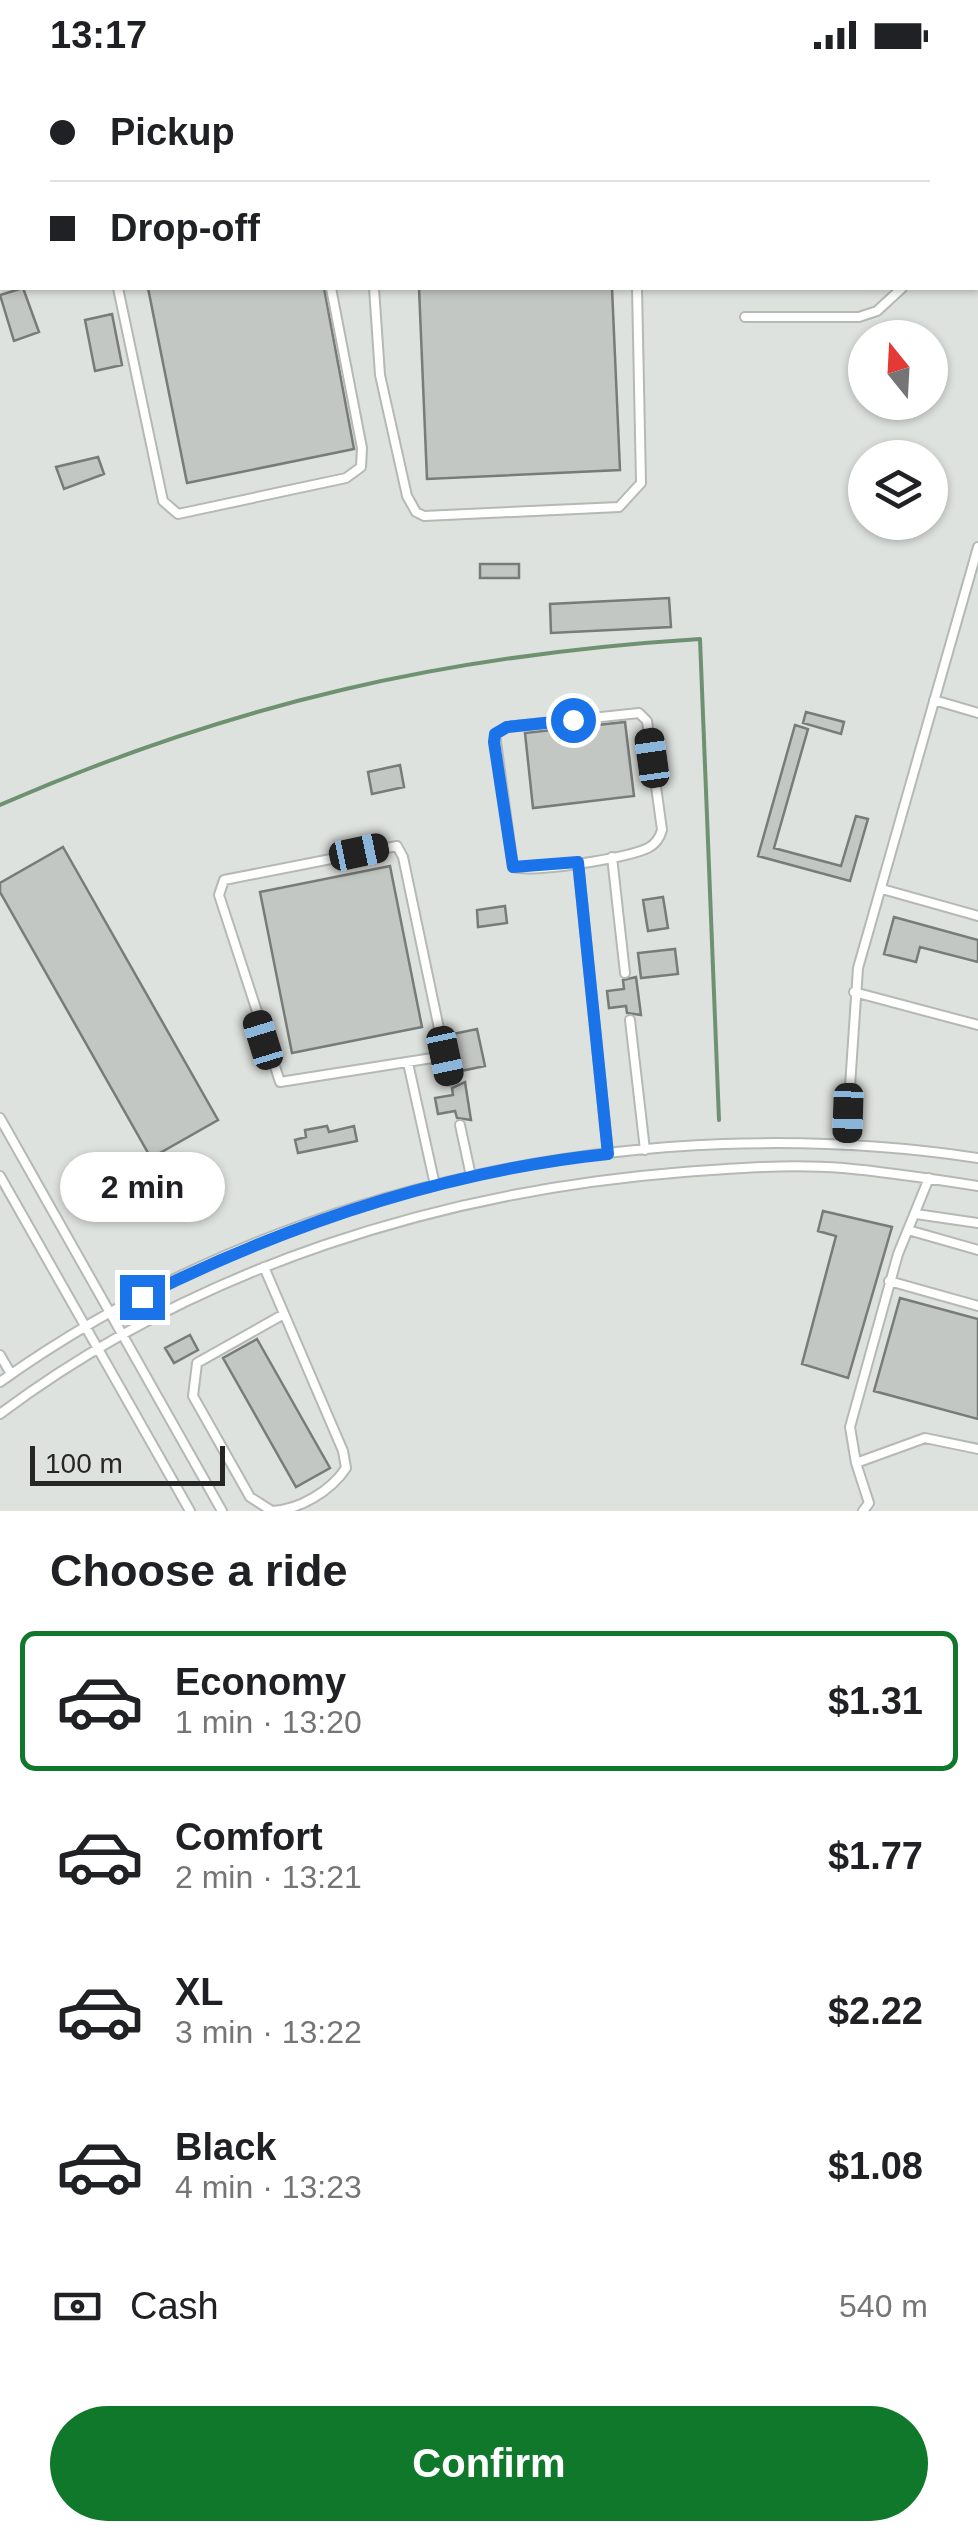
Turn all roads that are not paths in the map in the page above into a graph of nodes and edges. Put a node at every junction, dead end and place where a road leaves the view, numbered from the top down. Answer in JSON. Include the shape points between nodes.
{"nodes":[{"id":1,"x":118,"y":290,"type":"edge"},
{"id":2,"x":331,"y":290,"type":"edge"},
{"id":3,"x":374,"y":290,"type":"edge"},
{"id":4,"x":637,"y":290,"type":"edge"},
{"id":5,"x":900,"y":290,"type":"edge"},
{"id":6,"x":745,"y":317,"type":"dead end"},
{"id":7,"x":978,"y":547,"type":"edge"},
{"id":8,"x":934,"y":700,"type":"junction"},
{"id":9,"x":978,"y":712,"type":"edge"},
{"id":10,"x":612,"y":857,"type":"junction"},
{"id":11,"x":578,"y":862,"type":"junction"},
{"id":12,"x":882,"y":889,"type":"junction"},
{"id":13,"x":978,"y":916,"type":"edge"},
{"id":14,"x":625,"y":973,"type":"dead end"},
{"id":15,"x":854,"y":992,"type":"junction"},
{"id":16,"x":630,"y":1020,"type":"dead end"},
{"id":17,"x":978,"y":1024,"type":"edge"},
{"id":18,"x":445,"y":1056,"type":"junction"},
{"id":19,"x":408,"y":1063,"type":"junction"},
{"id":20,"x":450,"y":1081,"type":"dead end"},
{"id":21,"x":0,"y":1118,"type":"edge"},
{"id":22,"x":460,"y":1124,"type":"dead end"},
{"id":23,"x":846,"y":1144,"type":"junction"},
{"id":24,"x":645,"y":1150,"type":"junction"},
{"id":25,"x":608,"y":1154,"type":"junction"},
{"id":26,"x":978,"y":1158,"type":"edge"},
{"id":27,"x":0,"y":1176,"type":"edge"},
{"id":28,"x":472,"y":1176,"type":"junction"},
{"id":29,"x":929,"y":1178,"type":"junction"},
{"id":30,"x":435,"y":1185,"type":"junction"},
{"id":31,"x":978,"y":1186,"type":"edge"},
{"id":32,"x":916,"y":1214,"type":"junction"},
{"id":33,"x":978,"y":1222,"type":"edge"},
{"id":34,"x":908,"y":1230,"type":"junction"},
{"id":35,"x":978,"y":1250,"type":"edge"},
{"id":36,"x":264,"y":1267,"type":"junction"},
{"id":37,"x":889,"y":1281,"type":"junction"},
{"id":38,"x":978,"y":1306,"type":"edge"},
{"id":39,"x":112,"y":1312,"type":"junction"},
{"id":40,"x":284,"y":1314,"type":"junction"},
{"id":41,"x":85,"y":1328,"type":"junction"},
{"id":42,"x":124,"y":1334,"type":"junction"},
{"id":43,"x":98,"y":1349,"type":"junction"},
{"id":44,"x":0,"y":1354,"type":"edge"},
{"id":45,"x":11,"y":1374,"type":"junction"},
{"id":46,"x":0,"y":1382,"type":"edge"},
{"id":47,"x":0,"y":1414,"type":"edge"},
{"id":48,"x":978,"y":1449,"type":"edge"},
{"id":49,"x":856,"y":1463,"type":"junction"},
{"id":50,"x":190,"y":1511,"type":"edge"},
{"id":51,"x":222,"y":1511,"type":"edge"},
{"id":52,"x":863,"y":1511,"type":"edge"}],
"edges":[{"from":1,"to":2,"type":"lane","via":[[163,501],[178,514],[346,478],[361,467]]},
{"from":3,"to":4,"type":"lane","via":[[380,376],[408,496],[424,516],[620,506],[637,492]]},
{"from":5,"to":6,"type":"lane","via":[[859,317]]},
{"from":7,"to":8,"type":"lane"},
{"from":8,"to":9,"type":"lane"},
{"from":8,"to":12,"type":"lane"},
{"from":10,"to":11,"type":"lane"},
{"from":10,"to":11,"type":"lane","via":[[650,848],[662,834],[644,717],[500,730],[494,742],[513,867]]},
{"from":10,"to":14,"type":"lane"},
{"from":11,"to":25,"type":"lane"},
{"from":12,"to":13,"type":"lane"},
{"from":12,"to":15,"type":"lane"},
{"from":15,"to":17,"type":"lane"},
{"from":15,"to":23,"type":"lane"},
{"from":16,"to":24,"type":"lane"},
{"from":18,"to":19,"type":"lane"},
{"from":18,"to":19,"type":"lane","via":[[397,846],[224,880],[218,895],[280,1082]]},
{"from":18,"to":20,"type":"lane"},
{"from":19,"to":30,"type":"lane"},
{"from":21,"to":39,"type":"lane"},
{"from":22,"to":28,"type":"lane"},
{"from":23,"to":24,"type":"lane"},
{"from":23,"to":26,"type":"lane"},
{"from":24,"to":25,"type":"lane"},
{"from":25,"to":28,"type":"lane"},
{"from":27,"to":41,"type":"lane"},
{"from":28,"to":30,"type":"lane"},
{"from":29,"to":31,"type":"lane"},
{"from":29,"to":32,"type":"lane"},
{"from":29,"to":36,"type":"lane","via":[[754,1167],[550,1186],[443,1210]]},
{"from":30,"to":39,"type":"lane","via":[[262,1242]]},
{"from":32,"to":33,"type":"lane"},
{"from":32,"to":34,"type":"lane"},
{"from":34,"to":35,"type":"lane"},
{"from":34,"to":37,"type":"lane"},
{"from":36,"to":40,"type":"lane"},
{"from":36,"to":42,"type":"lane"},
{"from":37,"to":38,"type":"lane"},
{"from":37,"to":49,"type":"lane","via":[[850,1427]]},
{"from":39,"to":41,"type":"lane"},
{"from":39,"to":42,"type":"lane"},
{"from":40,"to":40,"type":"lane","via":[[346,1468],[336,1483],[272,1511],[250,1497],[193,1396],[192,1378],[197,1364]]},
{"from":41,"to":43,"type":"lane"},
{"from":41,"to":45,"type":"lane"},
{"from":42,"to":43,"type":"lane"},
{"from":42,"to":51,"type":"lane"},
{"from":43,"to":47,"type":"lane"},
{"from":43,"to":50,"type":"lane"},
{"from":44,"to":45,"type":"lane"},
{"from":45,"to":46,"type":"lane"},
{"from":48,"to":49,"type":"lane","via":[[925,1438]]},
{"from":49,"to":52,"type":"lane","via":[[869,1503]]}]}
